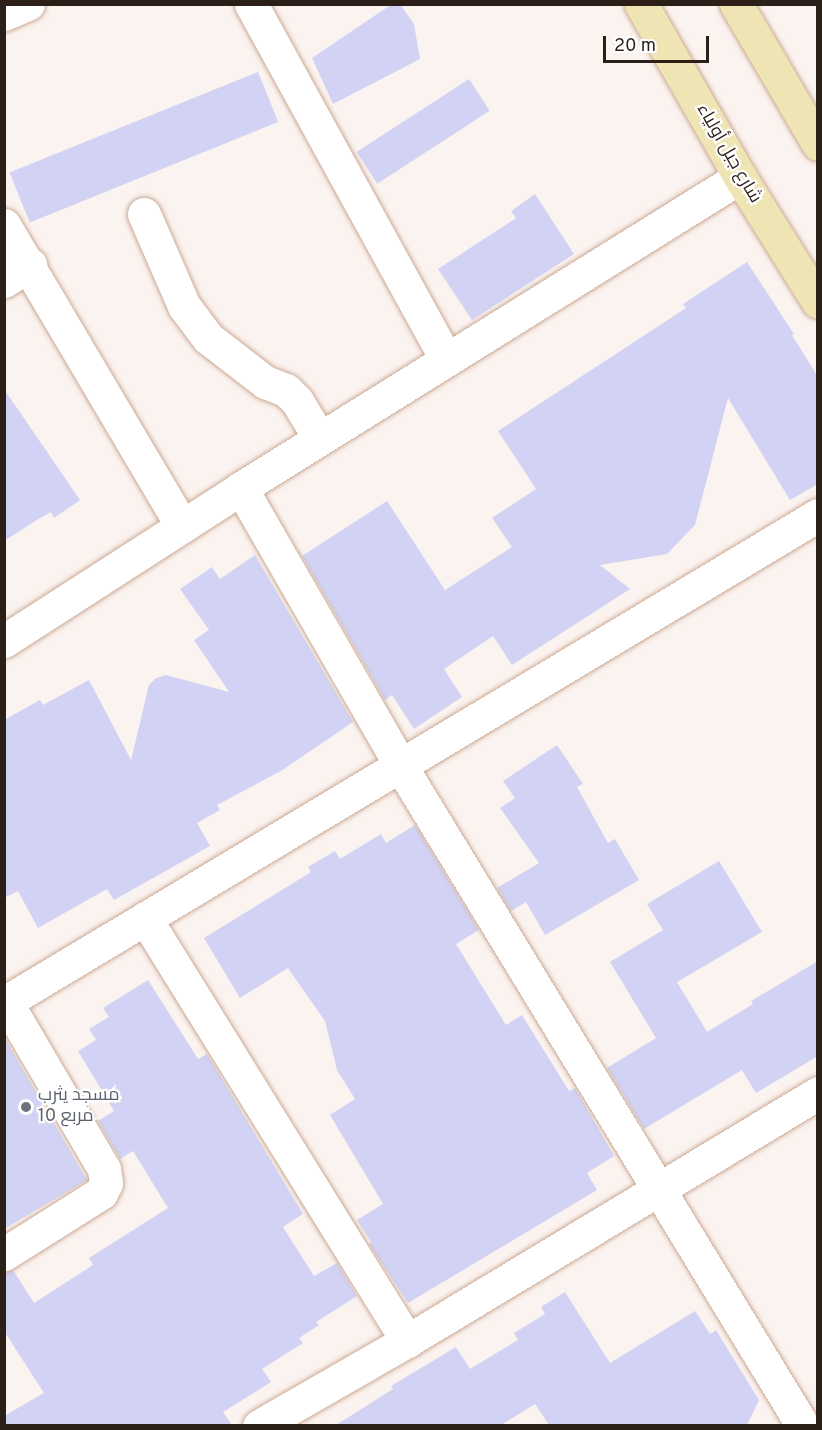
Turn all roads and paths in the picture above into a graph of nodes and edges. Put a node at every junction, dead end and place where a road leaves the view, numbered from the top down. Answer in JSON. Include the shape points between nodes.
{"nodes":[{"id":1,"x":28,"y":4,"type":"edge"},
{"id":2,"x":251,"y":4,"type":"edge"},
{"id":3,"x":641,"y":4,"type":"edge"},
{"id":4,"x":736,"y":4,"type":"edge"},
{"id":5,"x":4,"y":14,"type":"edge"},
{"id":6,"x":818,"y":144,"type":"edge"},
{"id":7,"x":740,"y":177,"type":"junction"},
{"id":8,"x":144,"y":214,"type":"dead end"},
{"id":9,"x":4,"y":225,"type":"edge"},
{"id":10,"x":17,"y":273,"type":"edge"},
{"id":11,"x":818,"y":302,"type":"edge"},
{"id":12,"x":447,"y":360,"type":"junction"},
{"id":13,"x":320,"y":439,"type":"junction"},
{"id":14,"x":241,"y":488,"type":"junction"},
{"id":15,"x":818,"y":515,"type":"edge"},
{"id":16,"x":182,"y":526,"type":"junction"},
{"id":17,"x":4,"y":642,"type":"edge"},
{"id":18,"x":400,"y":765,"type":"junction"},
{"id":19,"x":146,"y":918,"type":"junction"},
{"id":20,"x":5,"y":1003,"type":"edge"},
{"id":21,"x":818,"y":1093,"type":"edge"},
{"id":22,"x":658,"y":1189,"type":"junction"},
{"id":23,"x":4,"y":1254,"type":"edge"},
{"id":24,"x":407,"y":1341,"type":"junction"},
{"id":25,"x":259,"y":1425,"type":"edge"},
{"id":26,"x":803,"y":1425,"type":"edge"}],
"edges":[{"from":1,"to":5,"type":"street"},
{"from":2,"to":12,"type":"street"},
{"from":3,"to":7,"type":"main road","name":"شارع جبل أولياء"},
{"from":4,"to":6,"type":"main road"},
{"from":7,"to":11,"type":"main road","name":"شارع جبل أولياء"},
{"from":7,"to":12,"type":"street"},
{"from":8,"to":13,"type":"street","via":[[184,306],[208,338],[265,381],[286,390]]},
{"from":9,"to":10,"type":"street"},
{"from":10,"to":16,"type":"street"},
{"from":12,"to":13,"type":"street"},
{"from":13,"to":14,"type":"street"},
{"from":14,"to":16,"type":"street"},
{"from":14,"to":18,"type":"street"},
{"from":15,"to":18,"type":"street"},
{"from":16,"to":17,"type":"street"},
{"from":18,"to":19,"type":"street"},
{"from":18,"to":22,"type":"street"},
{"from":19,"to":20,"type":"street"},
{"from":19,"to":24,"type":"street"},
{"from":20,"to":23,"type":"street","via":[[104,1169],[106,1183],[101,1193]]},
{"from":21,"to":22,"type":"street"},
{"from":22,"to":24,"type":"street"},
{"from":22,"to":26,"type":"street"},
{"from":24,"to":25,"type":"street"}]}
